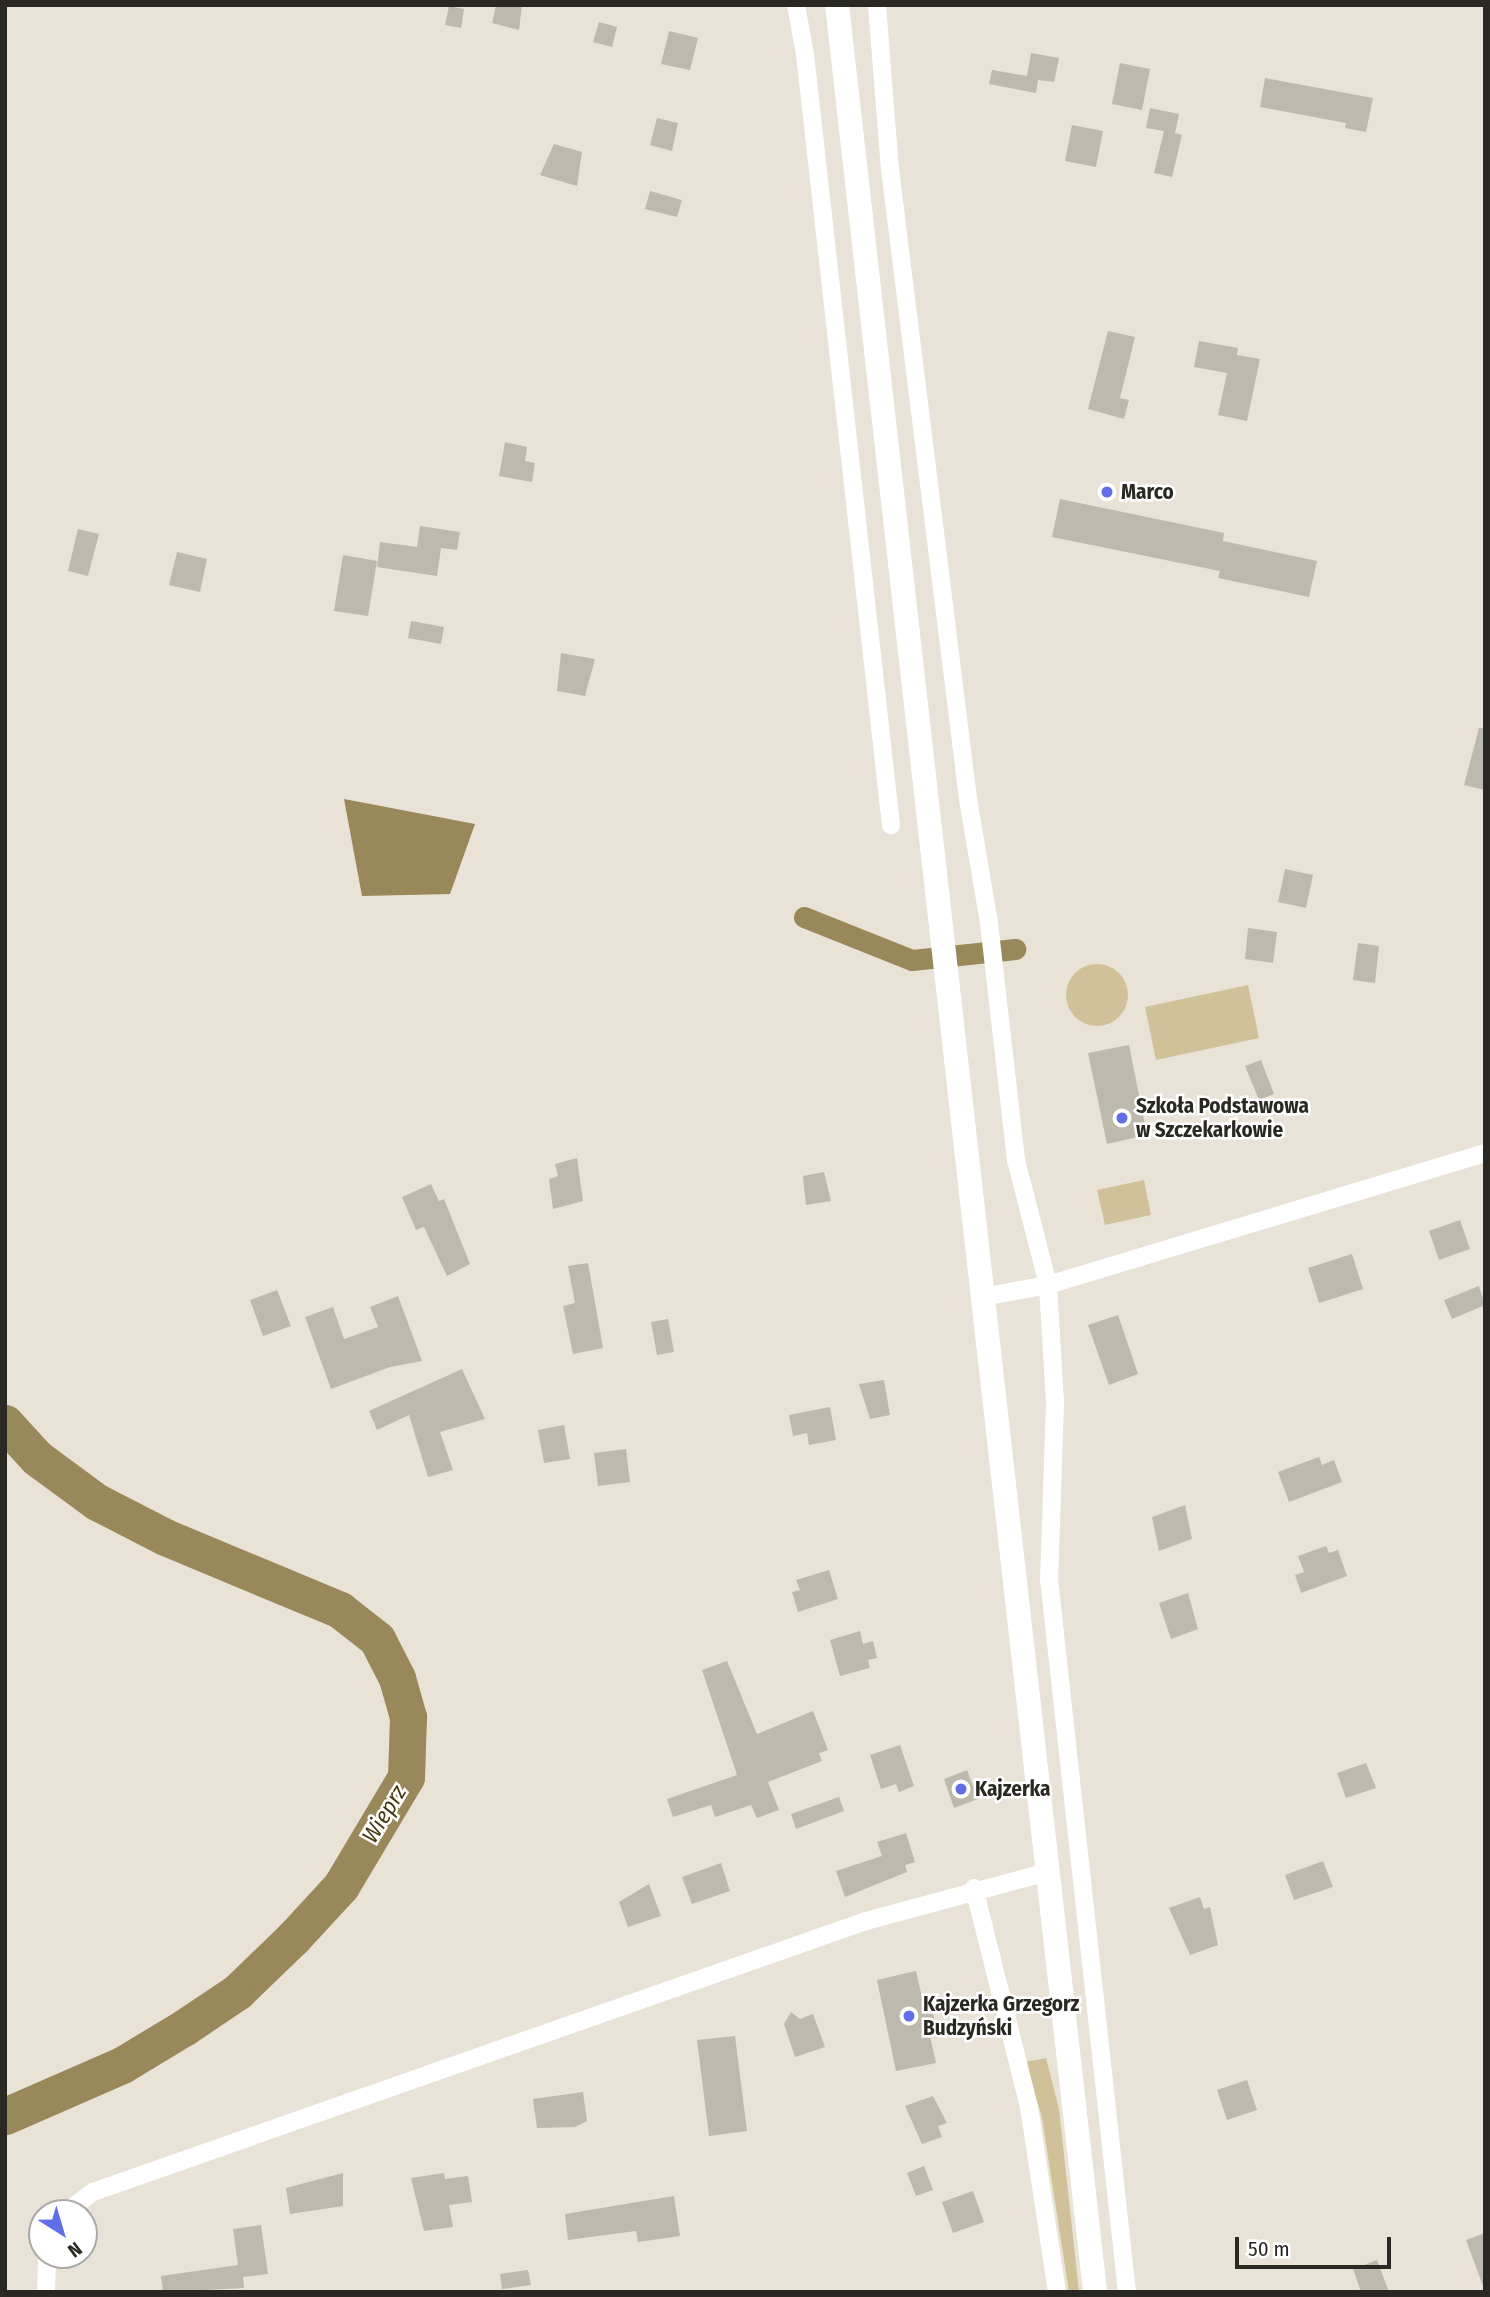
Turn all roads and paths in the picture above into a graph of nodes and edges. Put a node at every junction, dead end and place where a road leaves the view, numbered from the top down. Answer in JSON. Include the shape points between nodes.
{"nodes":[{"id":1,"x":796,"y":5,"type":"edge"},
{"id":2,"x":837,"y":5,"type":"edge"},
{"id":3,"x":877,"y":5,"type":"edge"},
{"id":4,"x":891,"y":825,"type":"dead end"},
{"id":5,"x":1485,"y":1153,"type":"edge"},
{"id":6,"x":1048,"y":1285,"type":"junction"},
{"id":7,"x":983,"y":1297,"type":"junction"},
{"id":8,"x":1047,"y":1872,"type":"junction"},
{"id":9,"x":974,"y":1888,"type":"junction"},
{"id":10,"x":84,"y":2199,"type":"edge"},
{"id":11,"x":47,"y":2269,"type":"edge"},
{"id":12,"x":46,"y":2292,"type":"edge"},
{"id":13,"x":1057,"y":2292,"type":"edge"},
{"id":14,"x":1095,"y":2292,"type":"edge"},
{"id":15,"x":1127,"y":2292,"type":"edge"}],
"edges":[{"from":1,"to":4,"type":"street"},
{"from":2,"to":7,"type":"main road"},
{"from":3,"to":6,"type":"street","via":[[895,209],[1016,1160]]},
{"from":5,"to":6,"type":"street"},
{"from":6,"to":7,"type":"street"},
{"from":6,"to":15,"type":"street","via":[[1055,1402],[1049,1579]]},
{"from":7,"to":8,"type":"main road"},
{"from":8,"to":9,"type":"street"},
{"from":8,"to":14,"type":"main road"},
{"from":9,"to":10,"type":"street","via":[[866,1920]]},
{"from":9,"to":13,"type":"street","via":[[1029,2107]]},
{"from":11,"to":12,"type":"street"}]}
